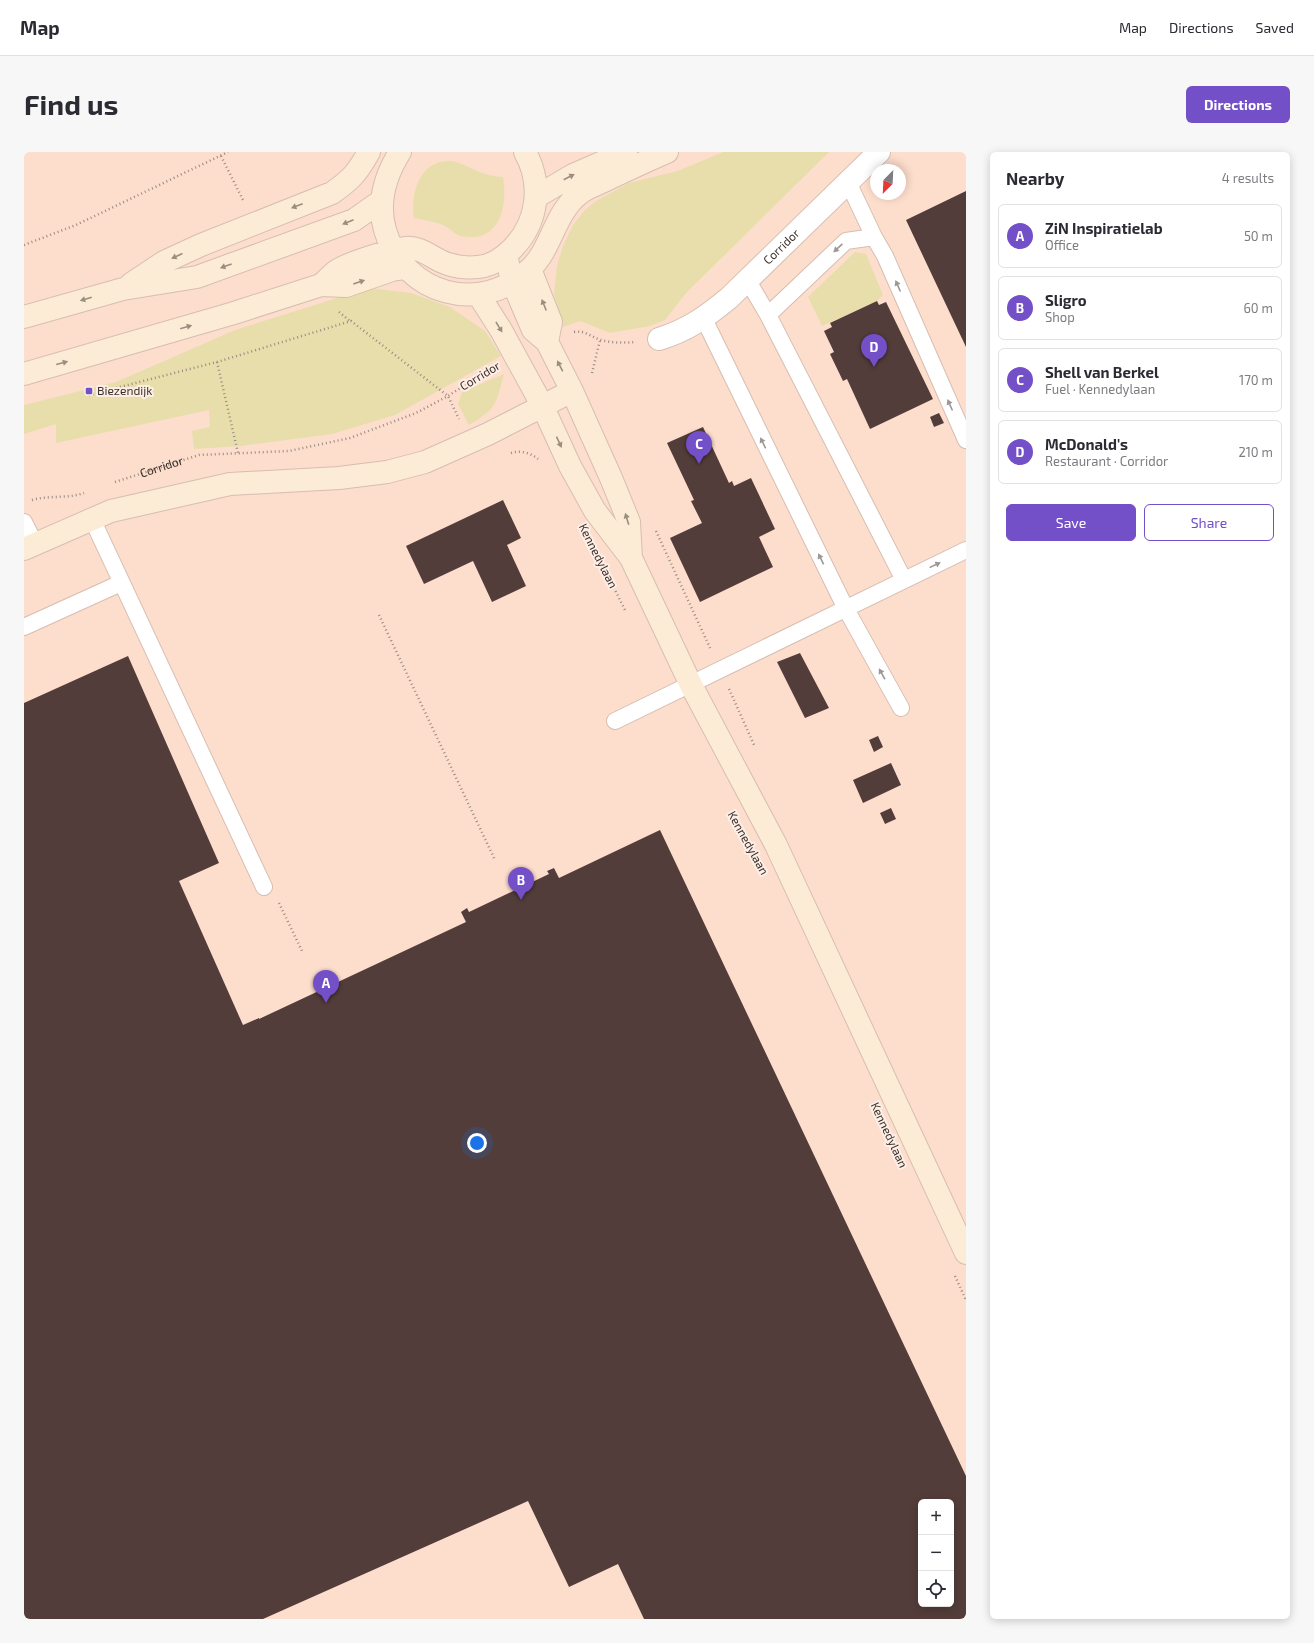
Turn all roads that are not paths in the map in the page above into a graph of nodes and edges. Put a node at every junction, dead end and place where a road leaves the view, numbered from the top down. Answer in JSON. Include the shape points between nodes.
{"nodes":[{"id":1,"x":400,"y":152,"type":"edge"},
{"id":2,"x":525,"y":152,"type":"edge"},
{"id":3,"x":626,"y":152,"type":"edge"},
{"id":4,"x":667,"y":152,"type":"edge"},
{"id":5,"x":875,"y":153,"type":"edge"},
{"id":6,"x":366,"y":158,"type":"edge"},
{"id":7,"x":848,"y":182,"type":"junction"},
{"id":8,"x":536,"y":198,"type":"junction"},
{"id":9,"x":381,"y":201,"type":"junction"},
{"id":10,"x":874,"y":237,"type":"junction"},
{"id":11,"x":392,"y":251,"type":"junction"},
{"id":12,"x":506,"y":255,"type":"junction"},
{"id":13,"x":405,"y":268,"type":"junction"},
{"id":14,"x":521,"y":275,"type":"junction"},
{"id":15,"x":748,"y":281,"type":"junction"},
{"id":16,"x":321,"y":285,"type":"junction"},
{"id":17,"x":123,"y":289,"type":"junction"},
{"id":18,"x":478,"y":294,"type":"junction"},
{"id":19,"x":768,"y":315,"type":"junction"},
{"id":20,"x":24,"y":317,"type":"edge"},
{"id":21,"x":704,"y":319,"type":"junction"},
{"id":22,"x":659,"y":339,"type":"road end"},
{"id":23,"x":24,"y":374,"type":"edge"},
{"id":24,"x":572,"y":391,"type":"junction"},
{"id":25,"x":542,"y":405,"type":"junction"},
{"id":26,"x":966,"y":440,"type":"edge"},
{"id":27,"x":92,"y":519,"type":"junction"},
{"id":28,"x":24,"y":522,"type":"edge"},
{"id":29,"x":30,"y":547,"type":"edge"},
{"id":30,"x":966,"y":550,"type":"edge"},
{"id":31,"x":631,"y":558,"type":"junction"},
{"id":32,"x":904,"y":580,"type":"junction"},
{"id":33,"x":121,"y":583,"type":"junction"},
{"id":34,"x":846,"y":608,"type":"junction"},
{"id":35,"x":24,"y":627,"type":"edge"},
{"id":36,"x":691,"y":685,"type":"junction"},
{"id":37,"x":901,"y":708,"type":"dead end"},
{"id":38,"x":615,"y":721,"type":"dead end"},
{"id":39,"x":264,"y":887,"type":"dead end"},
{"id":40,"x":966,"y":1253,"type":"edge"}],
"edges":[{"from":1,"to":9,"type":"main road","via":[[387,175]]},
{"from":2,"to":8,"type":"main road","via":[[533,172]]},
{"from":8,"to":3,"type":"main road","one_way":true,"via":[[573,175]]},
{"from":4,"to":14,"type":"main road","via":[[581,192],[559,217],[538,259]]},
{"from":5,"to":7,"type":"street","name":"Corridor"},
{"from":6,"to":17,"type":"main road","one_way":true,"via":[[351,180],[332,193],[201,245],[164,262]]},
{"from":7,"to":10,"type":"lane"},
{"from":7,"to":15,"type":"street","name":"Corridor"},
{"from":8,"to":12,"type":"main road","via":[[534,211],[524,236]]},
{"from":9,"to":11,"type":"main road","via":[[383,223]]},
{"from":9,"to":17,"type":"main road","one_way":true,"via":[[354,220],[197,277]]},
{"from":10,"to":19,"type":"lane","one_way":true,"via":[[846,241]]},
{"from":26,"to":10,"type":"lane","one_way":true,"via":[[885,256]]},
{"from":11,"to":12,"type":"main road","via":[[418,249],[447,264],[478,267],[494,263]]},
{"from":11,"to":13,"type":"main road"},
{"from":11,"to":16,"type":"main road","via":[[336,271]]},
{"from":12,"to":14,"type":"main road"},
{"from":16,"to":13,"type":"main road","one_way":true,"via":[[346,286]]},
{"from":13,"to":18,"type":"main road","via":[[420,281],[438,289],[457,294]]},
{"from":14,"to":18,"type":"main road","via":[[496,290]]},
{"from":24,"to":14,"type":"main road","name":"Kennedylaan","one_way":true,"via":[[547,342],[551,322]]},
{"from":15,"to":19,"type":"lane"},
{"from":15,"to":21,"type":"street","name":"Corridor"},
{"from":23,"to":16,"type":"main road","one_way":true},
{"from":17,"to":20,"type":"main road","one_way":true},
{"from":18,"to":25,"type":"main road","name":"Kennedylaan","one_way":true},
{"from":19,"to":32,"type":"lane"},
{"from":21,"to":22,"type":"street","name":"Corridor","via":[[679,333]]},
{"from":34,"to":21,"type":"lane","one_way":true},
{"from":24,"to":25,"type":"main road"},
{"from":31,"to":24,"type":"main road","name":"Kennedylaan","one_way":true,"via":[[629,522]]},
{"from":25,"to":27,"type":"main road","via":[[438,457],[387,472],[340,478],[230,484],[111,511]]},
{"from":25,"to":31,"type":"main road","name":"Kennedylaan","one_way":true,"via":[[570,466],[595,511]]},
{"from":27,"to":29,"type":"main road"},
{"from":27,"to":33,"type":"lane"},
{"from":28,"to":29,"type":"lane"},
{"from":32,"to":30,"type":"lane","one_way":true},
{"from":31,"to":36,"type":"main road","name":"Kennedylaan"},
{"from":32,"to":34,"type":"lane"},
{"from":33,"to":35,"type":"lane"},
{"from":33,"to":39,"type":"lane"},
{"from":34,"to":36,"type":"lane"},
{"from":37,"to":34,"type":"lane","one_way":true},
{"from":36,"to":38,"type":"lane"},
{"from":36,"to":40,"type":"main road","name":"Kennedylaan","via":[[776,845]]}]}
